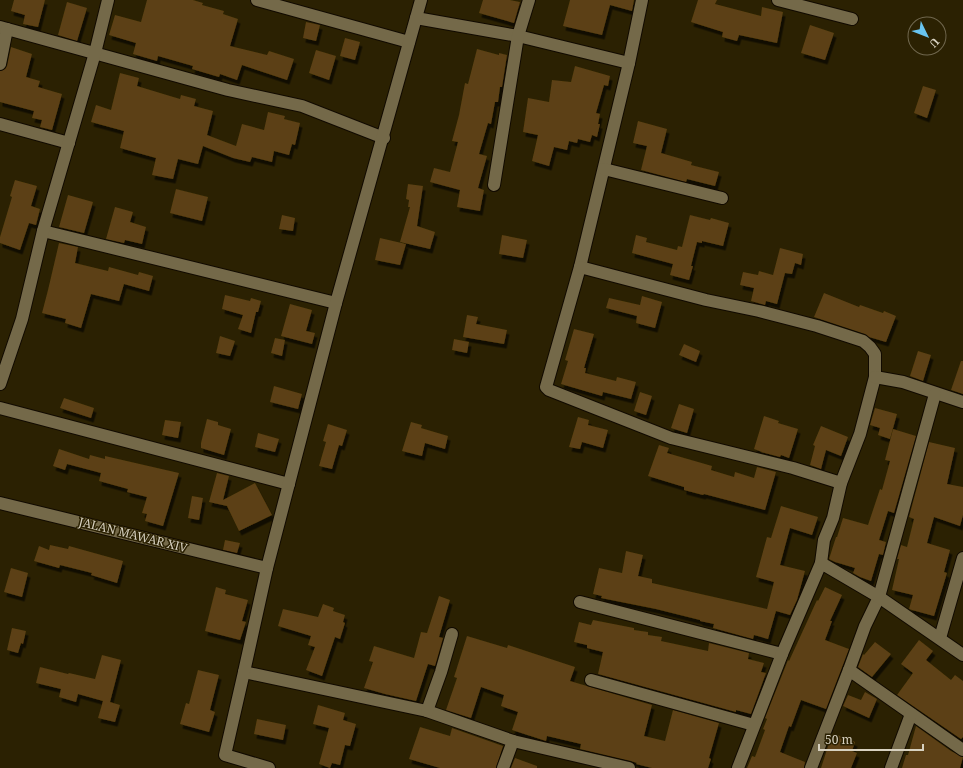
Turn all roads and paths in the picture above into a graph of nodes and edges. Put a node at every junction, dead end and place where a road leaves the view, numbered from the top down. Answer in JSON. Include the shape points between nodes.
{"nodes":[{"id":1,"x":108,"y":0,"type":"edge"},
{"id":2,"x":258,"y":0,"type":"edge"},
{"id":3,"x":421,"y":0,"type":"edge"},
{"id":4,"x":529,"y":0,"type":"edge"},
{"id":5,"x":642,"y":0,"type":"edge"},
{"id":6,"x":778,"y":0,"type":"edge"},
{"id":7,"x":416,"y":18,"type":"junction"},
{"id":8,"x":852,"y":19,"type":"dead end"},
{"id":9,"x":4,"y":28,"type":"edge"},
{"id":10,"x":518,"y":36,"type":"junction"},
{"id":11,"x":409,"y":42,"type":"junction"},
{"id":12,"x":95,"y":53,"type":"junction"},
{"id":13,"x":629,"y":63,"type":"junction"},
{"id":14,"x":0,"y":64,"type":"edge"},
{"id":15,"x":0,"y":124,"type":"edge"},
{"id":16,"x":384,"y":138,"type":"junction"},
{"id":17,"x":69,"y":143,"type":"junction"},
{"id":18,"x":604,"y":169,"type":"junction"},
{"id":19,"x":494,"y":185,"type":"dead end"},
{"id":20,"x":722,"y":198,"type":"dead end"},
{"id":21,"x":43,"y":231,"type":"junction"},
{"id":22,"x":580,"y":267,"type":"junction"},
{"id":23,"x":336,"y":303,"type":"junction"},
{"id":24,"x":875,"y":377,"type":"junction"},
{"id":25,"x":0,"y":384,"type":"edge"},
{"id":26,"x":935,"y":394,"type":"junction"},
{"id":27,"x":963,"y":402,"type":"edge"},
{"id":28,"x":0,"y":408,"type":"edge"},
{"id":29,"x":841,"y":483,"type":"junction"},
{"id":30,"x":289,"y":484,"type":"junction"},
{"id":31,"x":0,"y":503,"type":"edge"},
{"id":32,"x":963,"y":558,"type":"edge"},
{"id":33,"x":821,"y":563,"type":"junction"},
{"id":34,"x":266,"y":568,"type":"junction"},
{"id":35,"x":878,"y":597,"type":"junction"},
{"id":36,"x":580,"y":602,"type":"dead end"},
{"id":37,"x":452,"y":634,"type":"dead end"},
{"id":38,"x":940,"y":638,"type":"junction"},
{"id":39,"x":782,"y":654,"type":"junction"},
{"id":40,"x":963,"y":655,"type":"edge"},
{"id":41,"x":849,"y":670,"type":"junction"},
{"id":42,"x":244,"y":672,"type":"junction"},
{"id":43,"x":591,"y":680,"type":"dead end"},
{"id":44,"x":427,"y":711,"type":"junction"},
{"id":45,"x":911,"y":714,"type":"junction"},
{"id":46,"x":754,"y":725,"type":"junction"},
{"id":47,"x":513,"y":741,"type":"junction"},
{"id":48,"x":963,"y":750,"type":"edge"},
{"id":49,"x":269,"y":768,"type":"edge"},
{"id":50,"x":503,"y":768,"type":"edge"},
{"id":51,"x":629,"y":768,"type":"edge"},
{"id":52,"x":738,"y":768,"type":"edge"},
{"id":53,"x":811,"y":768,"type":"edge"},
{"id":54,"x":891,"y":768,"type":"edge"}],
"edges":[{"from":1,"to":12,"type":"street"},
{"from":2,"to":11,"type":"street"},
{"from":3,"to":7,"type":"street"},
{"from":4,"to":10,"type":"street"},
{"from":5,"to":13,"type":"street"},
{"from":6,"to":8,"type":"street"},
{"from":7,"to":10,"type":"street"},
{"from":7,"to":11,"type":"street"},
{"from":9,"to":12,"type":"street"},
{"from":9,"to":14,"type":"street"},
{"from":10,"to":13,"type":"street"},
{"from":10,"to":19,"type":"street"},
{"from":11,"to":16,"type":"street"},
{"from":12,"to":16,"type":"street","via":[[228,90],[302,106]]},
{"from":12,"to":17,"type":"street"},
{"from":13,"to":18,"type":"street"},
{"from":15,"to":17,"type":"street"},
{"from":16,"to":23,"type":"street"},
{"from":17,"to":21,"type":"street"},
{"from":18,"to":20,"type":"street"},
{"from":18,"to":22,"type":"street"},
{"from":21,"to":23,"type":"street"},
{"from":21,"to":25,"type":"street","via":[[22,318]]},
{"from":22,"to":24,"type":"street","via":[[706,300],[760,311],[863,341],[875,354]]},
{"from":22,"to":29,"type":"street","via":[[545,385],[547,388],[671,438],[793,468]]},
{"from":23,"to":30,"type":"street"},
{"from":24,"to":26,"type":"street","via":[[903,382]]},
{"from":24,"to":29,"type":"street","via":[[860,434]]},
{"from":26,"to":27,"type":"street"},
{"from":26,"to":35,"type":"street"},
{"from":28,"to":30,"type":"street"},
{"from":29,"to":33,"type":"street","via":[[833,518],[824,540]]},
{"from":30,"to":34,"type":"street"},
{"from":31,"to":34,"type":"street","name":"JALAN MAWAR XIV"},
{"from":32,"to":38,"type":"street"},
{"from":33,"to":35,"type":"street"},
{"from":33,"to":39,"type":"street"},
{"from":34,"to":42,"type":"street"},
{"from":35,"to":38,"type":"street"},
{"from":35,"to":41,"type":"street"},
{"from":36,"to":39,"type":"street"},
{"from":37,"to":44,"type":"street"},
{"from":38,"to":40,"type":"street"},
{"from":39,"to":46,"type":"street"},
{"from":41,"to":45,"type":"street"},
{"from":41,"to":53,"type":"street"},
{"from":42,"to":44,"type":"street"},
{"from":42,"to":49,"type":"street","via":[[225,755]]},
{"from":43,"to":46,"type":"street"},
{"from":44,"to":47,"type":"street"},
{"from":45,"to":48,"type":"street"},
{"from":45,"to":54,"type":"street"},
{"from":46,"to":52,"type":"street"},
{"from":47,"to":50,"type":"street"},
{"from":47,"to":51,"type":"street"}]}
